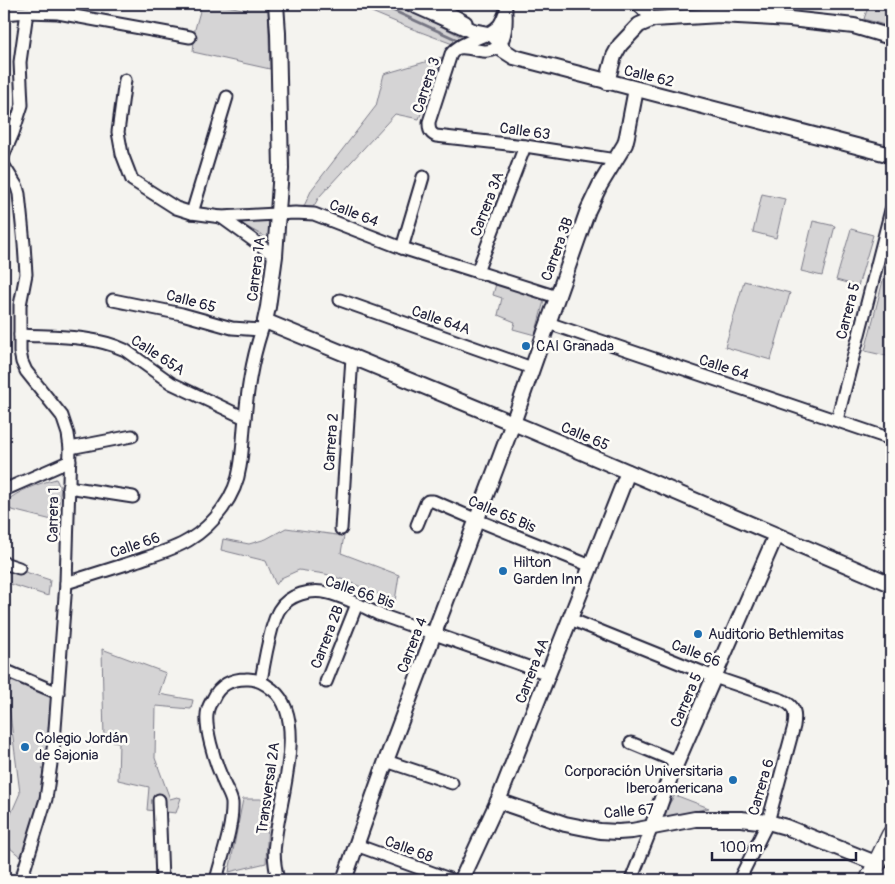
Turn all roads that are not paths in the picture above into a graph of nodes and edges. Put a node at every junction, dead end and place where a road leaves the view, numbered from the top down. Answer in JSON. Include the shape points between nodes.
{"nodes":[{"id":1,"x":276,"y":4,"type":"edge"},
{"id":2,"x":412,"y":4,"type":"edge"},
{"id":3,"x":434,"y":4,"type":"edge"},
{"id":4,"x":637,"y":4,"type":"edge"},
{"id":5,"x":506,"y":7,"type":"edge"},
{"id":6,"x":721,"y":9,"type":"edge"},
{"id":7,"x":27,"y":12,"type":"junction"},
{"id":8,"x":4,"y":14,"type":"edge"},
{"id":9,"x":653,"y":20,"type":"junction"},
{"id":10,"x":480,"y":32,"type":"junction"},
{"id":11,"x":190,"y":37,"type":"dead end"},
{"id":12,"x":891,"y":37,"type":"edge"},
{"id":13,"x":500,"y":44,"type":"junction"},
{"id":14,"x":458,"y":48,"type":"junction"},
{"id":15,"x":125,"y":80,"type":"dead end"},
{"id":16,"x":607,"y":82,"type":"junction"},
{"id":17,"x":636,"y":89,"type":"junction"},
{"id":18,"x":227,"y":97,"type":"dead end"},
{"id":19,"x":431,"y":133,"type":"joint"},
{"id":20,"x":525,"y":146,"type":"junction"},
{"id":21,"x":4,"y":154,"type":"edge"},
{"id":22,"x":891,"y":155,"type":"edge"},
{"id":23,"x":616,"y":160,"type":"junction"},
{"id":24,"x":4,"y":166,"type":"edge"},
{"id":25,"x":423,"y":177,"type":"dead end"},
{"id":26,"x":891,"y":210,"type":"edge"},
{"id":27,"x":192,"y":213,"type":"junction"},
{"id":28,"x":279,"y":214,"type":"junction"},
{"id":29,"x":221,"y":217,"type":"junction"},
{"id":30,"x":402,"y":248,"type":"junction"},
{"id":31,"x":275,"y":256,"type":"junction"},
{"id":32,"x":477,"y":272,"type":"junction"},
{"id":33,"x":557,"y":297,"type":"junction"},
{"id":34,"x":113,"y":300,"type":"dead end"},
{"id":35,"x":340,"y":300,"type":"dead end"},
{"id":36,"x":548,"y":324,"type":"junction"},
{"id":37,"x":263,"y":325,"type":"junction"},
{"id":38,"x":20,"y":335,"type":"junction"},
{"id":39,"x":352,"y":356,"type":"junction"},
{"id":40,"x":532,"y":368,"type":"junction"},
{"id":41,"x":245,"y":418,"type":"junction"},
{"id":42,"x":837,"y":420,"type":"junction"},
{"id":43,"x":513,"y":423,"type":"junction"},
{"id":44,"x":132,"y":436,"type":"dead end"},
{"id":45,"x":891,"y":438,"type":"edge"},
{"id":46,"x":70,"y":448,"type":"junction"},
{"id":47,"x":70,"y":461,"type":"junction"},
{"id":48,"x":628,"y":472,"type":"junction"},
{"id":49,"x":68,"y":487,"type":"junction"},
{"id":50,"x":4,"y":490,"type":"edge"},
{"id":51,"x":134,"y":497,"type":"dead end"},
{"id":52,"x":476,"y":520,"type":"junction"},
{"id":53,"x":208,"y":526,"type":"joint"},
{"id":54,"x":417,"y":526,"type":"dead end"},
{"id":55,"x":341,"y":529,"type":"dead end"},
{"id":56,"x":776,"y":535,"type":"junction"},
{"id":57,"x":4,"y":563,"type":"edge"},
{"id":58,"x":591,"y":566,"type":"junction"},
{"id":59,"x":19,"y":568,"type":"dead end"},
{"id":60,"x":66,"y":583,"type":"junction"},
{"id":61,"x":891,"y":584,"type":"edge"},
{"id":62,"x":357,"y":604,"type":"junction"},
{"id":63,"x":570,"y":619,"type":"junction"},
{"id":64,"x":434,"y":634,"type":"junction"},
{"id":65,"x":4,"y":670,"type":"edge"},
{"id":66,"x":548,"y":674,"type":"junction"},
{"id":67,"x":714,"y":677,"type":"junction"},
{"id":68,"x":261,"y":681,"type":"junction"},
{"id":69,"x":326,"y":682,"type":"dead end"},
{"id":70,"x":58,"y":693,"type":"junction"},
{"id":71,"x":794,"y":726,"type":"joint"},
{"id":72,"x":631,"y":743,"type":"dead end"},
{"id":73,"x":386,"y":760,"type":"junction"},
{"id":74,"x":677,"y":762,"type":"junction"},
{"id":75,"x":452,"y":783,"type":"dead end"},
{"id":76,"x":159,"y":800,"type":"dead end"},
{"id":77,"x":498,"y":801,"type":"junction"},
{"id":78,"x":768,"y":822,"type":"junction"},
{"id":79,"x":652,"y":827,"type":"junction"},
{"id":80,"x":891,"y":835,"type":"edge"},
{"id":81,"x":356,"y":845,"type":"junction"},
{"id":82,"x":878,"y":864,"type":"junction"},
{"id":83,"x":891,"y":876,"type":"edge"},
{"id":84,"x":21,"y":880,"type":"edge"},
{"id":85,"x":162,"y":880,"type":"edge"},
{"id":86,"x":216,"y":880,"type":"edge"},
{"id":87,"x":278,"y":880,"type":"edge"},
{"id":88,"x":344,"y":880,"type":"edge"},
{"id":89,"x":452,"y":880,"type":"edge"},
{"id":90,"x":463,"y":880,"type":"edge"},
{"id":91,"x":631,"y":880,"type":"edge"},
{"id":92,"x":738,"y":880,"type":"edge"},
{"id":93,"x":869,"y":880,"type":"edge"},
{"id":94,"x":888,"y":880,"type":"edge"}],
"edges":[{"from":1,"to":28,"type":"street","name":"Carrera 1A","via":[[281,168]]},
{"from":2,"to":10,"type":"street","name":"Calle 62"},
{"from":3,"to":10,"type":"street"},
{"from":4,"to":9,"type":"street"},
{"from":5,"to":10,"type":"street","name":"Carrera 3","via":[[493,30]]},
{"from":5,"to":13,"type":"street","name":"Carrera 3","via":[[506,33]]},
{"from":6,"to":9,"type":"street"},
{"from":6,"to":12,"type":"street","via":[[854,26]]},
{"from":7,"to":8,"type":"street"},
{"from":7,"to":11,"type":"street","via":[[58,13]]},
{"from":7,"to":21,"type":"street","via":[[20,62],[22,105]]},
{"from":9,"to":16,"type":"street","via":[[639,26],[620,45]]},
{"from":10,"to":13,"type":"street","name":"Calle 62","via":[[493,35]]},
{"from":10,"to":14,"type":"street","name":"Carrera 3"},
{"from":13,"to":14,"type":"street","name":"Carrera 3","via":[[491,51]]},
{"from":13,"to":16,"type":"street","name":"Calle 62","via":[[514,57]]},
{"from":14,"to":19,"type":"street","name":"Carrera 3","via":[[451,54],[445,71],[429,122]]},
{"from":15,"to":27,"type":"street","name":"Calle 64","via":[[118,132],[132,180],[176,208]]},
{"from":16,"to":17,"type":"street","name":"Calle 62"},
{"from":17,"to":22,"type":"street","name":"Calle 62"},
{"from":17,"to":23,"type":"street","name":"Carrera 3B","via":[[625,144]]},
{"from":18,"to":27,"type":"street"},
{"from":19,"to":20,"type":"street","name":"Calle 63"},
{"from":20,"to":23,"type":"street","name":"Calle 63"},
{"from":20,"to":32,"type":"street","name":"Carrera 3A"},
{"from":23,"to":33,"type":"street","name":"Carrera 3B","via":[[594,195]]},
{"from":24,"to":38,"type":"street","name":"Carrera 1","via":[[19,194],[24,244],[26,274],[20,305]]},
{"from":25,"to":30,"type":"street"},
{"from":26,"to":42,"type":"street","name":"Carrera 5"},
{"from":27,"to":29,"type":"street","name":"Calle 64"},
{"from":28,"to":29,"type":"street","name":"Calle 64"},
{"from":28,"to":30,"type":"street","name":"Calle 64","via":[[314,214]]},
{"from":28,"to":31,"type":"street","name":"Carrera 1A"},
{"from":29,"to":31,"type":"street","name":"Calle 64"},
{"from":30,"to":32,"type":"street","name":"Calle 64"},
{"from":31,"to":37,"type":"street","name":"Carrera 1A"},
{"from":32,"to":33,"type":"street","name":"Calle 64"},
{"from":33,"to":36,"type":"street","name":"Carrera 3B"},
{"from":34,"to":37,"type":"street","name":"Calle 65","via":[[182,314],[225,327]]},
{"from":35,"to":40,"type":"street","name":"Calle 64A"},
{"from":36,"to":40,"type":"street","name":"Carrera 3B"},
{"from":36,"to":42,"type":"street","name":"Calle 64"},
{"from":37,"to":39,"type":"street","name":"Calle 65"},
{"from":37,"to":41,"type":"street","name":"Carrera 1A","via":[[255,348]]},
{"from":38,"to":41,"type":"street","name":"Calle 65A","via":[[97,340],[111,344],[125,350],[171,383]]},
{"from":38,"to":46,"type":"street","name":"Carrera 1","via":[[22,362],[62,416]]},
{"from":39,"to":43,"type":"street","name":"Calle 65"},
{"from":39,"to":55,"type":"street","name":"Carrera 2"},
{"from":40,"to":43,"type":"street","name":"Carrera 3B"},
{"from":41,"to":53,"type":"street","name":"Carrera 1A","via":[[237,481]]},
{"from":42,"to":45,"type":"street","name":"Calle 64"},
{"from":43,"to":48,"type":"street","name":"Calle 65"},
{"from":43,"to":52,"type":"street","name":"Carrera 4"},
{"from":44,"to":46,"type":"street"},
{"from":46,"to":47,"type":"street","name":"Carrera 1"},
{"from":47,"to":49,"type":"street","name":"Carrera 1"},
{"from":47,"to":50,"type":"street"},
{"from":48,"to":56,"type":"street","name":"Calle 65"},
{"from":48,"to":58,"type":"street","name":"Carrera 4A"},
{"from":49,"to":51,"type":"street"},
{"from":49,"to":60,"type":"street","name":"Carrera 1"},
{"from":52,"to":54,"type":"street","name":"Calle 65 Bis","via":[[430,500],[424,506]]},
{"from":52,"to":58,"type":"street","name":"Calle 65 Bis"},
{"from":52,"to":64,"type":"street","name":"Carrera 4"},
{"from":53,"to":60,"type":"street","name":"Calle 66","via":[[180,544]]},
{"from":56,"to":61,"type":"street","name":"Calle 65"},
{"from":56,"to":67,"type":"street","name":"Carrera 5"},
{"from":57,"to":59,"type":"street"},
{"from":58,"to":63,"type":"street","name":"Carrera 4A"},
{"from":60,"to":70,"type":"street","name":"Carrera 1"},
{"from":62,"to":64,"type":"street","name":"Calle 66 Bis"},
{"from":62,"to":68,"type":"street","name":"Calle 66 Bis","via":[[329,593],[316,592],[305,592],[285,602],[279,610],[265,653]]},
{"from":62,"to":69,"type":"street","name":"Carrera 2B"},
{"from":63,"to":66,"type":"street","name":"Carrera 4A"},
{"from":63,"to":67,"type":"street","name":"Calle 66"},
{"from":64,"to":66,"type":"street","name":"Calle 66 Bis"},
{"from":64,"to":73,"type":"street","name":"Carrera 4"},
{"from":65,"to":70,"type":"street"},
{"from":66,"to":77,"type":"street","name":"Carrera 4A"},
{"from":67,"to":71,"type":"street","name":"Calle 66","via":[[789,703],[795,716]]},
{"from":67,"to":74,"type":"street","name":"Carrera 5"},
{"from":68,"to":86,"type":"street","via":[[249,678],[225,684],[216,692],[208,708],[207,732],[221,778],[232,801]]},
{"from":68,"to":87,"type":"street","name":"Transversal 2A","via":[[280,696],[287,709],[291,742],[274,843]]},
{"from":70,"to":84,"type":"street","name":"Carrera 1","via":[[46,799]]},
{"from":71,"to":78,"type":"street","name":"Carrera 6"},
{"from":72,"to":74,"type":"street"},
{"from":73,"to":75,"type":"street"},
{"from":73,"to":81,"type":"street","name":"Carrera 4"},
{"from":74,"to":79,"type":"street","name":"Carrera 5"},
{"from":76,"to":85,"type":"street"},
{"from":77,"to":79,"type":"street","name":"Calle 67","via":[[600,831]]},
{"from":77,"to":90,"type":"street","name":"Carrera 4A"},
{"from":78,"to":79,"type":"street","name":"Calle 67","via":[[710,818]]},
{"from":78,"to":82,"type":"street","name":"Calle 67"},
{"from":78,"to":92,"type":"street","name":"Carrera 6"},
{"from":79,"to":91,"type":"street","name":"Carrera 5"},
{"from":80,"to":82,"type":"main road"},
{"from":81,"to":88,"type":"street","name":"Carrera 4"},
{"from":81,"to":89,"type":"street","name":"Calle 68"},
{"from":82,"to":93,"type":"main road"},
{"from":83,"to":94,"type":"main road"}]}
